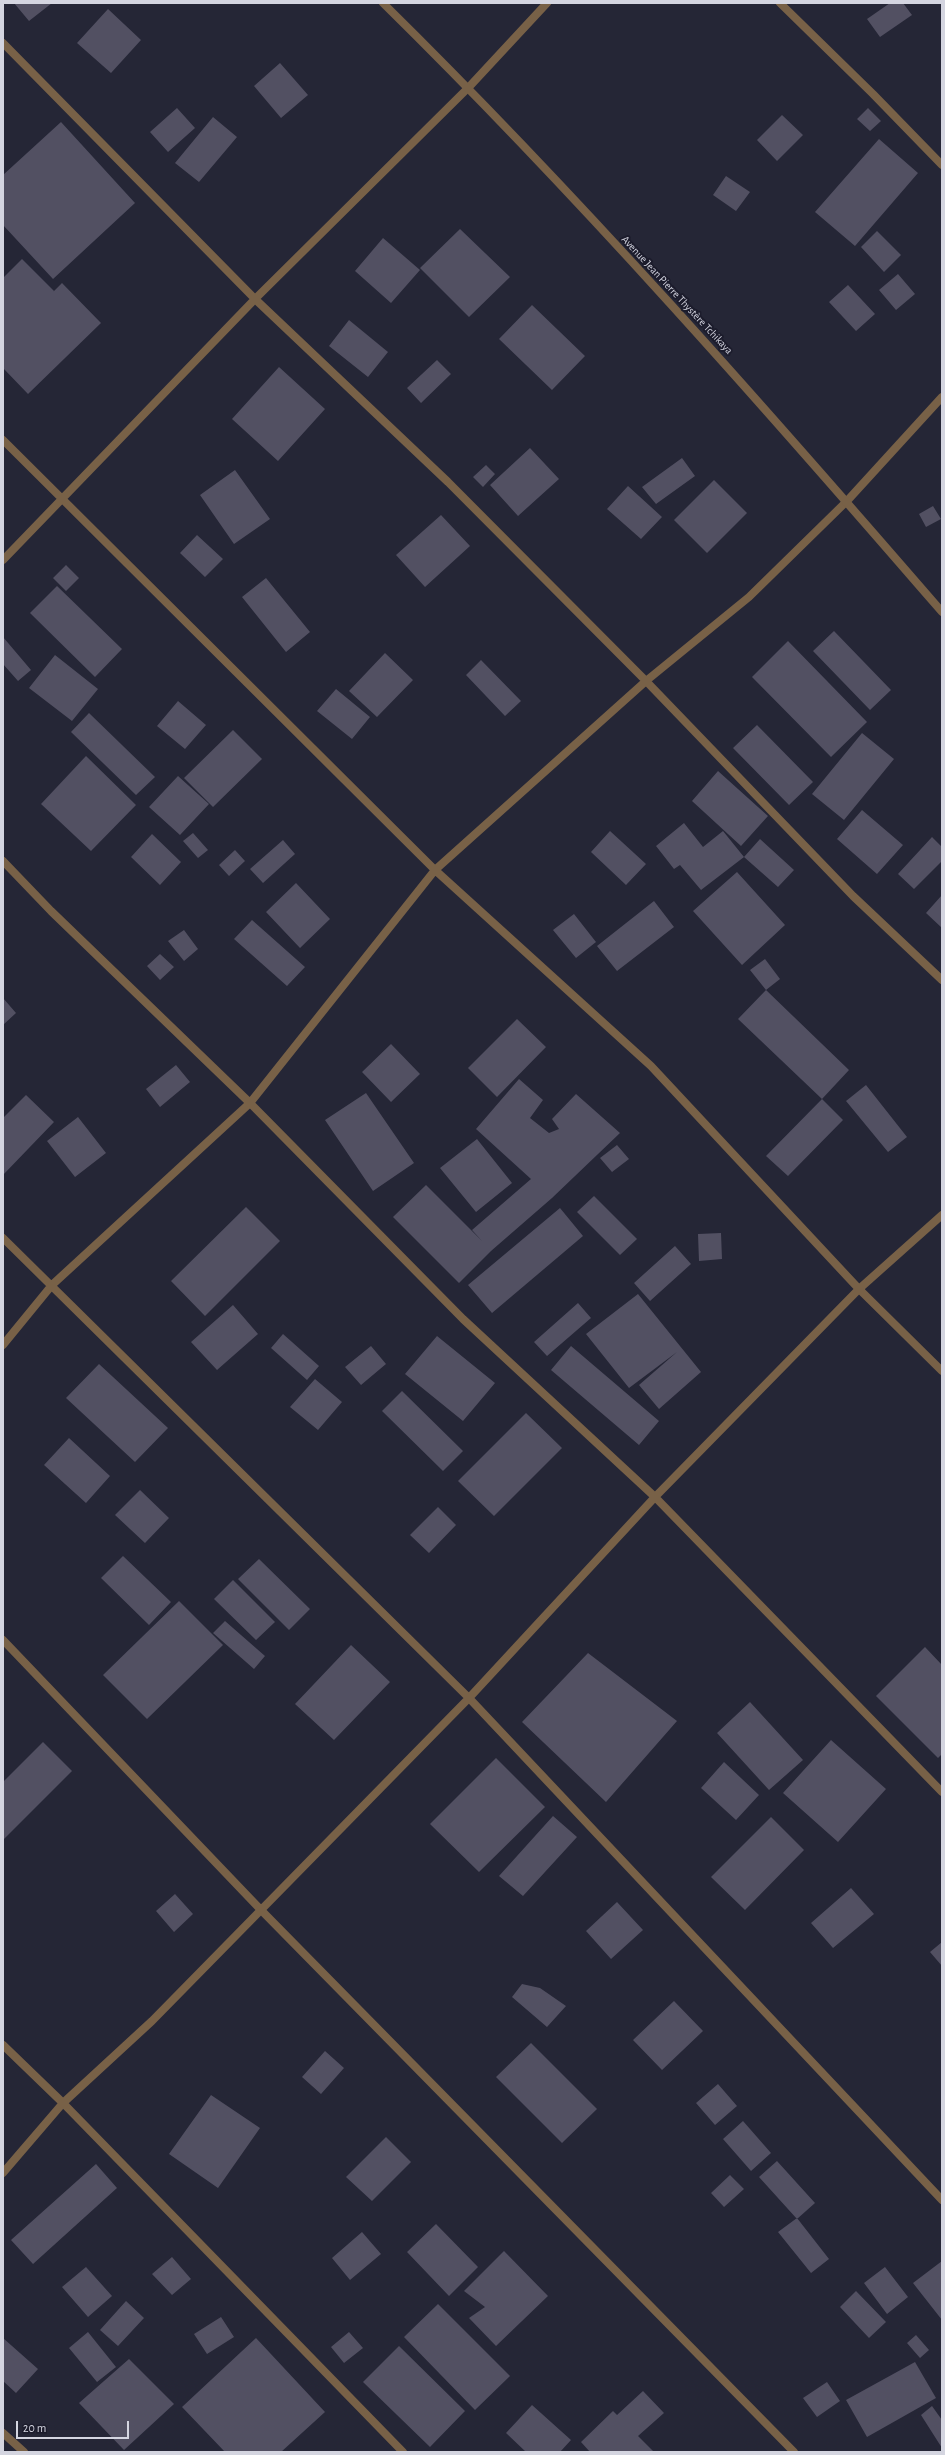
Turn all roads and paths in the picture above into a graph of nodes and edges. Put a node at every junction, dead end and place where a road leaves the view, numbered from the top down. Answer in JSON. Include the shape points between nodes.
{"nodes":[{"id":1,"x":383,"y":3,"type":"edge"},
{"id":2,"x":547,"y":3,"type":"edge"},
{"id":3,"x":780,"y":3,"type":"edge"},
{"id":4,"x":3,"y":43,"type":"edge"},
{"id":5,"x":469,"y":87,"type":"junction"},
{"id":6,"x":942,"y":165,"type":"edge"},
{"id":7,"x":255,"y":299,"type":"junction"},
{"id":8,"x":942,"y":397,"type":"edge"},
{"id":9,"x":3,"y":440,"type":"edge"},
{"id":10,"x":62,"y":498,"type":"junction"},
{"id":11,"x":848,"y":501,"type":"junction"},
{"id":12,"x":3,"y":560,"type":"edge"},
{"id":13,"x":942,"y":612,"type":"edge"},
{"id":14,"x":646,"y":681,"type":"junction"},
{"id":15,"x":3,"y":861,"type":"edge"},
{"id":16,"x":435,"y":870,"type":"junction"},
{"id":17,"x":942,"y":980,"type":"edge"},
{"id":18,"x":250,"y":1103,"type":"junction"},
{"id":19,"x":942,"y":1214,"type":"edge"},
{"id":20,"x":3,"y":1238,"type":"edge"},
{"id":21,"x":52,"y":1285,"type":"junction"},
{"id":22,"x":859,"y":1289,"type":"junction"},
{"id":23,"x":3,"y":1345,"type":"edge"},
{"id":24,"x":942,"y":1371,"type":"edge"},
{"id":25,"x":655,"y":1497,"type":"junction"},
{"id":26,"x":3,"y":1640,"type":"edge"},
{"id":27,"x":469,"y":1698,"type":"junction"},
{"id":28,"x":942,"y":1792,"type":"edge"},
{"id":29,"x":261,"y":1910,"type":"junction"},
{"id":30,"x":3,"y":2045,"type":"edge"},
{"id":31,"x":63,"y":2103,"type":"junction"},
{"id":32,"x":3,"y":2173,"type":"edge"},
{"id":33,"x":942,"y":2200,"type":"edge"},
{"id":34,"x":3,"y":2433,"type":"edge"},
{"id":35,"x":24,"y":2452,"type":"edge"},
{"id":36,"x":403,"y":2452,"type":"edge"},
{"id":37,"x":794,"y":2452,"type":"edge"}],
"edges":[{"from":1,"to":5,"type":"street","name":"Avenue Jean Pierre Thystère Tchikaya"},
{"from":2,"to":5,"type":"street"},
{"from":3,"to":6,"type":"street"},
{"from":4,"to":7,"type":"street"},
{"from":5,"to":7,"type":"street"},
{"from":5,"to":11,"type":"street","name":"Avenue Jean Pierre Thystère Tchikaya","via":[[721,359]]},
{"from":7,"to":10,"type":"street"},
{"from":7,"to":14,"type":"street","via":[[448,482]]},
{"from":8,"to":11,"type":"street"},
{"from":9,"to":10,"type":"street"},
{"from":10,"to":12,"type":"street"},
{"from":10,"to":16,"type":"street"},
{"from":11,"to":13,"type":"street","name":"Avenue Jean Pierre Thystère Tchikaya"},
{"from":11,"to":14,"type":"street","via":[[749,597]]},
{"from":14,"to":16,"type":"street"},
{"from":14,"to":17,"type":"street","via":[[853,896]]},
{"from":15,"to":18,"type":"street","via":[[50,910]]},
{"from":16,"to":18,"type":"street"},
{"from":16,"to":22,"type":"street","via":[[651,1066]]},
{"from":18,"to":21,"type":"street"},
{"from":18,"to":25,"type":"street","via":[[463,1319]]},
{"from":19,"to":22,"type":"street"},
{"from":20,"to":21,"type":"street"},
{"from":21,"to":23,"type":"street"},
{"from":21,"to":27,"type":"street"},
{"from":22,"to":24,"type":"street"},
{"from":22,"to":25,"type":"street"},
{"from":25,"to":27,"type":"street"},
{"from":25,"to":28,"type":"street"},
{"from":26,"to":29,"type":"street"},
{"from":27,"to":29,"type":"street"},
{"from":27,"to":33,"type":"street"},
{"from":29,"to":31,"type":"street","via":[[152,2021]]},
{"from":29,"to":37,"type":"street"},
{"from":30,"to":31,"type":"street"},
{"from":31,"to":32,"type":"street"},
{"from":31,"to":36,"type":"street"},
{"from":34,"to":35,"type":"street"}]}
